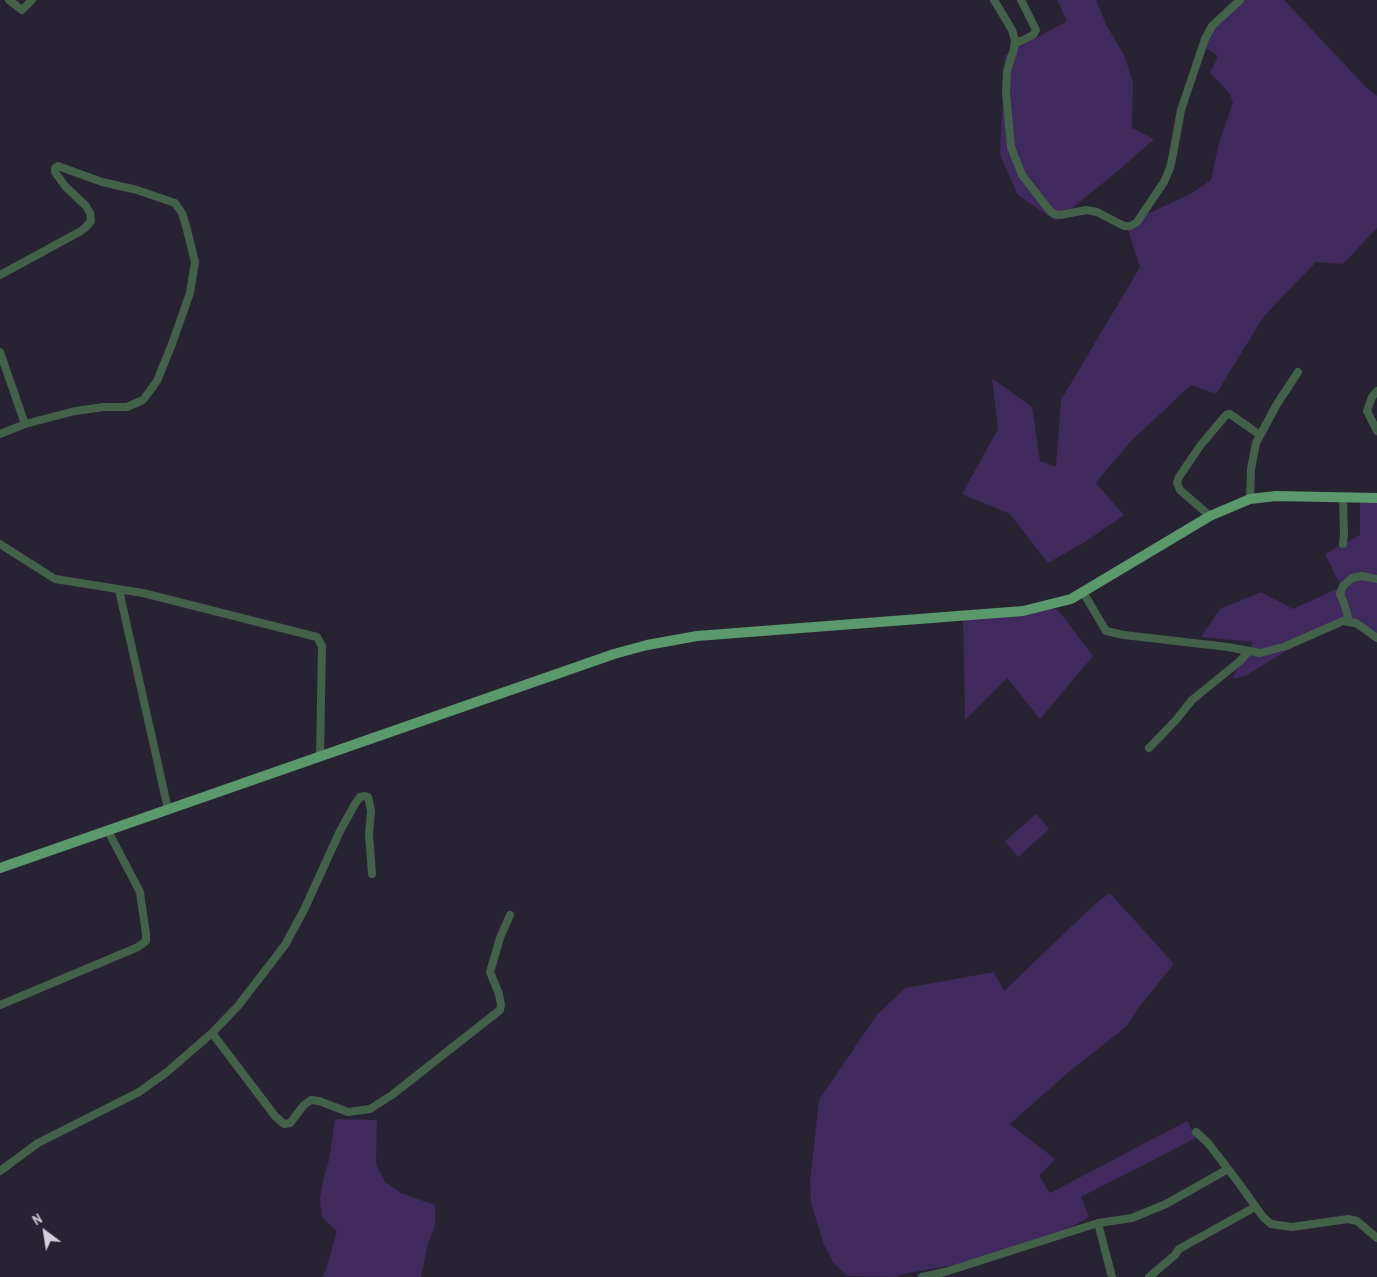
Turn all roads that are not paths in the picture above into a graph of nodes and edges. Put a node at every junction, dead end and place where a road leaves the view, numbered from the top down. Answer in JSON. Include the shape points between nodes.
{"nodes":[{"id":1,"x":9,"y":0,"type":"edge"},
{"id":2,"x":32,"y":0,"type":"edge"},
{"id":3,"x":994,"y":0,"type":"edge"},
{"id":4,"x":1020,"y":0,"type":"edge"},
{"id":5,"x":1240,"y":0,"type":"edge"},
{"id":6,"x":1015,"y":44,"type":"junction"},
{"id":7,"x":0,"y":275,"type":"edge"},
{"id":8,"x":0,"y":352,"type":"edge"},
{"id":9,"x":1298,"y":372,"type":"dead end"},
{"id":10,"x":1377,"y":391,"type":"edge"},
{"id":11,"x":25,"y":424,"type":"junction"},
{"id":12,"x":1377,"y":431,"type":"edge"},
{"id":13,"x":0,"y":434,"type":"edge"},
{"id":14,"x":1260,"y":435,"type":"junction"},
{"id":15,"x":1343,"y":497,"type":"junction"},
{"id":16,"x":1377,"y":498,"type":"edge"},
{"id":17,"x":1250,"y":499,"type":"junction"},
{"id":18,"x":1210,"y":516,"type":"junction"},
{"id":19,"x":0,"y":544,"type":"edge"},
{"id":20,"x":1343,"y":544,"type":"dead end"},
{"id":21,"x":1377,"y":579,"type":"edge"},
{"id":22,"x":119,"y":590,"type":"junction"},
{"id":23,"x":1084,"y":592,"type":"junction"},
{"id":24,"x":1349,"y":621,"type":"junction"},
{"id":25,"x":1377,"y":638,"type":"edge"},
{"id":26,"x":1248,"y":652,"type":"junction"},
{"id":27,"x":1149,"y":748,"type":"dead end"},
{"id":28,"x":320,"y":757,"type":"junction"},
{"id":29,"x":168,"y":809,"type":"junction"},
{"id":30,"x":108,"y":831,"type":"junction"},
{"id":31,"x":0,"y":868,"type":"edge"},
{"id":32,"x":372,"y":874,"type":"dead end"},
{"id":33,"x":510,"y":915,"type":"dead end"},
{"id":34,"x":0,"y":1005,"type":"edge"},
{"id":35,"x":212,"y":1033,"type":"junction"},
{"id":36,"x":1196,"y":1132,"type":"dead end"},
{"id":37,"x":1228,"y":1169,"type":"junction"},
{"id":38,"x":0,"y":1171,"type":"edge"},
{"id":39,"x":1255,"y":1207,"type":"junction"},
{"id":40,"x":1098,"y":1222,"type":"junction"},
{"id":41,"x":1377,"y":1238,"type":"edge"},
{"id":42,"x":922,"y":1277,"type":"edge"},
{"id":43,"x":1112,"y":1277,"type":"edge"},
{"id":44,"x":1150,"y":1277,"type":"edge"}],
"edges":[{"from":1,"to":2,"type":"street","via":[[22,10]]},
{"from":3,"to":6,"type":"street","via":[[1012,30]]},
{"from":4,"to":6,"type":"street","via":[[1036,30],[1034,35]]},
{"from":5,"to":6,"type":"street","via":[[1212,26],[1204,39],[1181,110],[1170,168],[1156,195],[1131,226],[1087,210],[1054,214],[1022,175],[1012,147],[1006,92],[1007,72]]},
{"from":7,"to":11,"type":"street","via":[[81,231],[91,221],[86,206],[55,172],[58,166],[175,203],[182,213],[194,256],[194,277],[184,313],[157,381],[143,400],[127,407],[76,411]]},
{"from":8,"to":11,"type":"street"},
{"from":9,"to":14,"type":"street"},
{"from":10,"to":12,"type":"street","via":[[1367,411]]},
{"from":11,"to":13,"type":"street"},
{"from":14,"to":17,"type":"street","via":[[1252,456]]},
{"from":14,"to":18,"type":"street","via":[[1230,414],[1226,415],[1178,477],[1180,490]]},
{"from":15,"to":16,"type":"main road"},
{"from":15,"to":17,"type":"main road"},
{"from":15,"to":20,"type":"street"},
{"from":17,"to":18,"type":"main road"},
{"from":18,"to":23,"type":"main road"},
{"from":19,"to":22,"type":"street","via":[[55,578]]},
{"from":21,"to":24,"type":"street","via":[[1352,578],[1343,586],[1340,594]]},
{"from":22,"to":28,"type":"street","via":[[143,593],[317,637],[322,646]]},
{"from":22,"to":29,"type":"street"},
{"from":23,"to":26,"type":"street","via":[[1103,627],[1110,632]]},
{"from":23,"to":28,"type":"main road","via":[[1071,599],[1023,611],[697,636],[647,645]]},
{"from":24,"to":25,"type":"street"},
{"from":24,"to":26,"type":"street","via":[[1269,652]]},
{"from":26,"to":27,"type":"street","via":[[1192,700]]},
{"from":28,"to":29,"type":"main road"},
{"from":29,"to":30,"type":"main road"},
{"from":30,"to":31,"type":"main road"},
{"from":30,"to":34,"type":"street","via":[[140,892],[146,941]]},
{"from":32,"to":35,"type":"street","via":[[370,811],[368,797],[365,796],[355,804],[285,944],[238,1006]]},
{"from":33,"to":35,"type":"street","via":[[490,972],[499,994],[500,1010],[370,1109],[344,1112],[314,1100],[304,1105],[290,1123],[284,1124]]},
{"from":35,"to":38,"type":"street","via":[[173,1068],[139,1092],[38,1143]]},
{"from":36,"to":37,"type":"street"},
{"from":37,"to":39,"type":"street"},
{"from":37,"to":40,"type":"street","via":[[1166,1204],[1132,1218]]},
{"from":39,"to":41,"type":"street","via":[[1271,1224],[1282,1227],[1348,1219]]},
{"from":39,"to":44,"type":"street","via":[[1179,1249]]},
{"from":40,"to":42,"type":"street"},
{"from":40,"to":43,"type":"street"}]}
